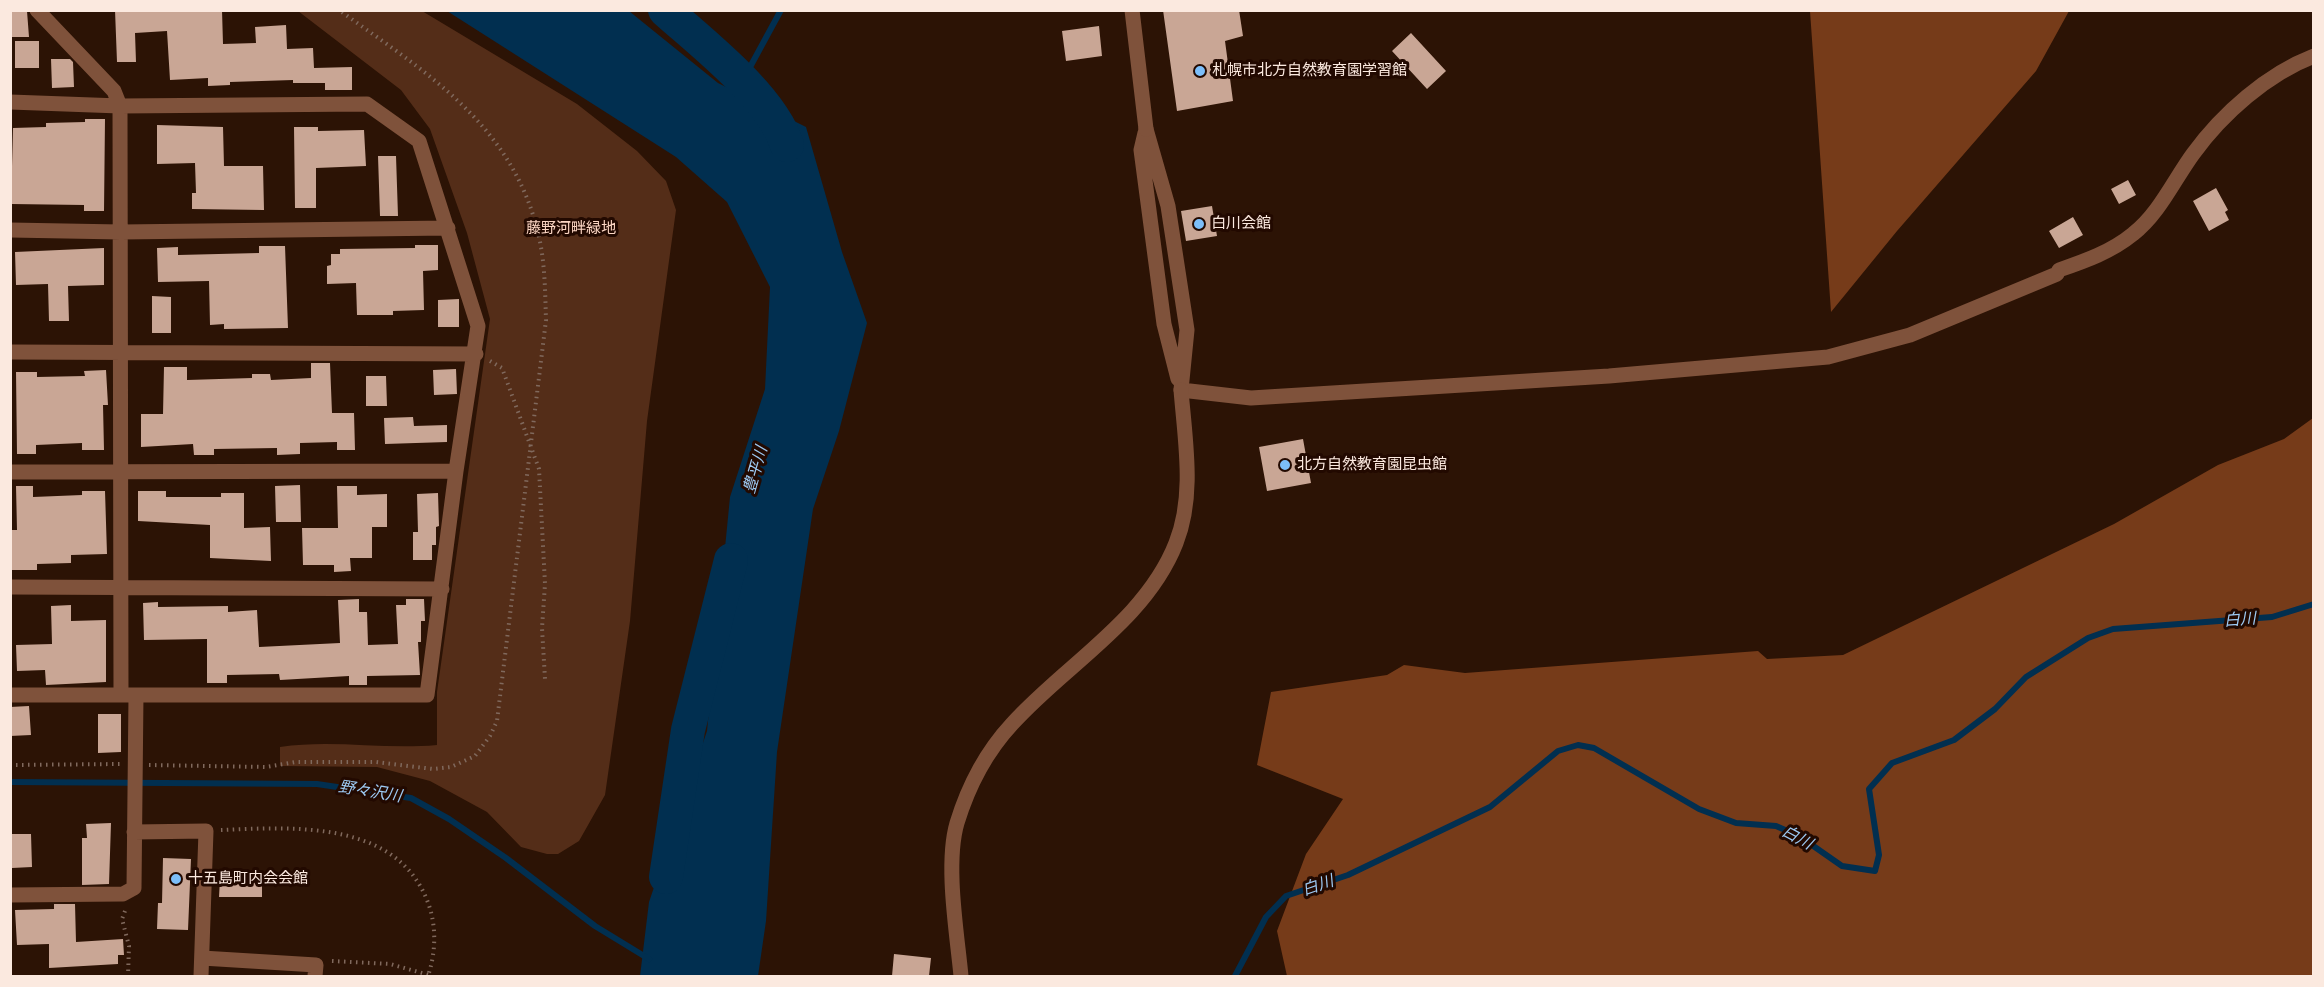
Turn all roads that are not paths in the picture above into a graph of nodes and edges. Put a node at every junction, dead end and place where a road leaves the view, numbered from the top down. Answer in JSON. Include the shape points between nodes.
{"nodes":[{"id":1,"x":37,"y":10,"type":"edge"},
{"id":2,"x":1132,"y":10,"type":"edge"},
{"id":3,"x":2313,"y":56,"type":"edge"},
{"id":4,"x":10,"y":102,"type":"edge"},
{"id":5,"x":120,"y":106,"type":"junction"},
{"id":6,"x":1146,"y":129,"type":"junction"},
{"id":7,"x":448,"y":228,"type":"junction"},
{"id":8,"x":10,"y":230,"type":"edge"},
{"id":9,"x":121,"y":232,"type":"junction"},
{"id":10,"x":10,"y":352,"type":"edge"},
{"id":11,"x":123,"y":352,"type":"junction"},
{"id":12,"x":476,"y":354,"type":"junction"},
{"id":13,"x":1181,"y":390,"type":"junction"},
{"id":14,"x":456,"y":471,"type":"junction"},
{"id":15,"x":10,"y":472,"type":"edge"},
{"id":16,"x":121,"y":473,"type":"junction"},
{"id":17,"x":10,"y":587,"type":"edge"},
{"id":18,"x":122,"y":588,"type":"junction"},
{"id":19,"x":442,"y":589,"type":"junction"},
{"id":20,"x":10,"y":695,"type":"edge"},
{"id":21,"x":129,"y":695,"type":"junction"},
{"id":22,"x":135,"y":825,"type":"junction"},
{"id":23,"x":10,"y":895,"type":"edge"},
{"id":24,"x":202,"y":958,"type":"junction"},
{"id":25,"x":316,"y":971,"type":"edge"},
{"id":26,"x":201,"y":976,"type":"edge"},
{"id":27,"x":961,"y":976,"type":"edge"}],
"edges":[{"from":1,"to":5,"type":"street","via":[[114,91]]},
{"from":2,"to":6,"type":"street"},
{"from":3,"to":13,"type":"street","via":[[2252,93],[2228,114],[2194,152],[2134,234],[2101,255],[1910,335],[1828,357],[1609,376],[1251,398]]},
{"from":4,"to":5,"type":"street"},
{"from":5,"to":7,"type":"street","via":[[368,104],[419,141]]},
{"from":5,"to":9,"type":"street"},
{"from":6,"to":13,"type":"street","via":[[1141,150],[1164,324]]},
{"from":6,"to":13,"type":"street","via":[[1168,206],[1187,330]]},
{"from":7,"to":9,"type":"street"},
{"from":7,"to":12,"type":"street","via":[[478,326]]},
{"from":8,"to":9,"type":"street"},
{"from":9,"to":11,"type":"street"},
{"from":10,"to":11,"type":"street"},
{"from":11,"to":12,"type":"street"},
{"from":11,"to":16,"type":"street"},
{"from":12,"to":14,"type":"street"},
{"from":13,"to":27,"type":"street","via":[[1188,483],[1176,541],[1164,567],[1117,628],[1010,725],[977,772],[957,825],[952,883]]},
{"from":14,"to":16,"type":"street"},
{"from":14,"to":19,"type":"street"},
{"from":15,"to":16,"type":"street"},
{"from":16,"to":18,"type":"street"},
{"from":17,"to":18,"type":"street"},
{"from":18,"to":19,"type":"street"},
{"from":18,"to":21,"type":"street"},
{"from":19,"to":21,"type":"street","via":[[427,695]]},
{"from":20,"to":21,"type":"street"},
{"from":21,"to":22,"type":"street","via":[[136,766]]},
{"from":22,"to":23,"type":"street","via":[[131,890],[123,894]]},
{"from":22,"to":24,"type":"street","via":[[206,831]]},
{"from":24,"to":25,"type":"street"},
{"from":24,"to":26,"type":"street"}]}
